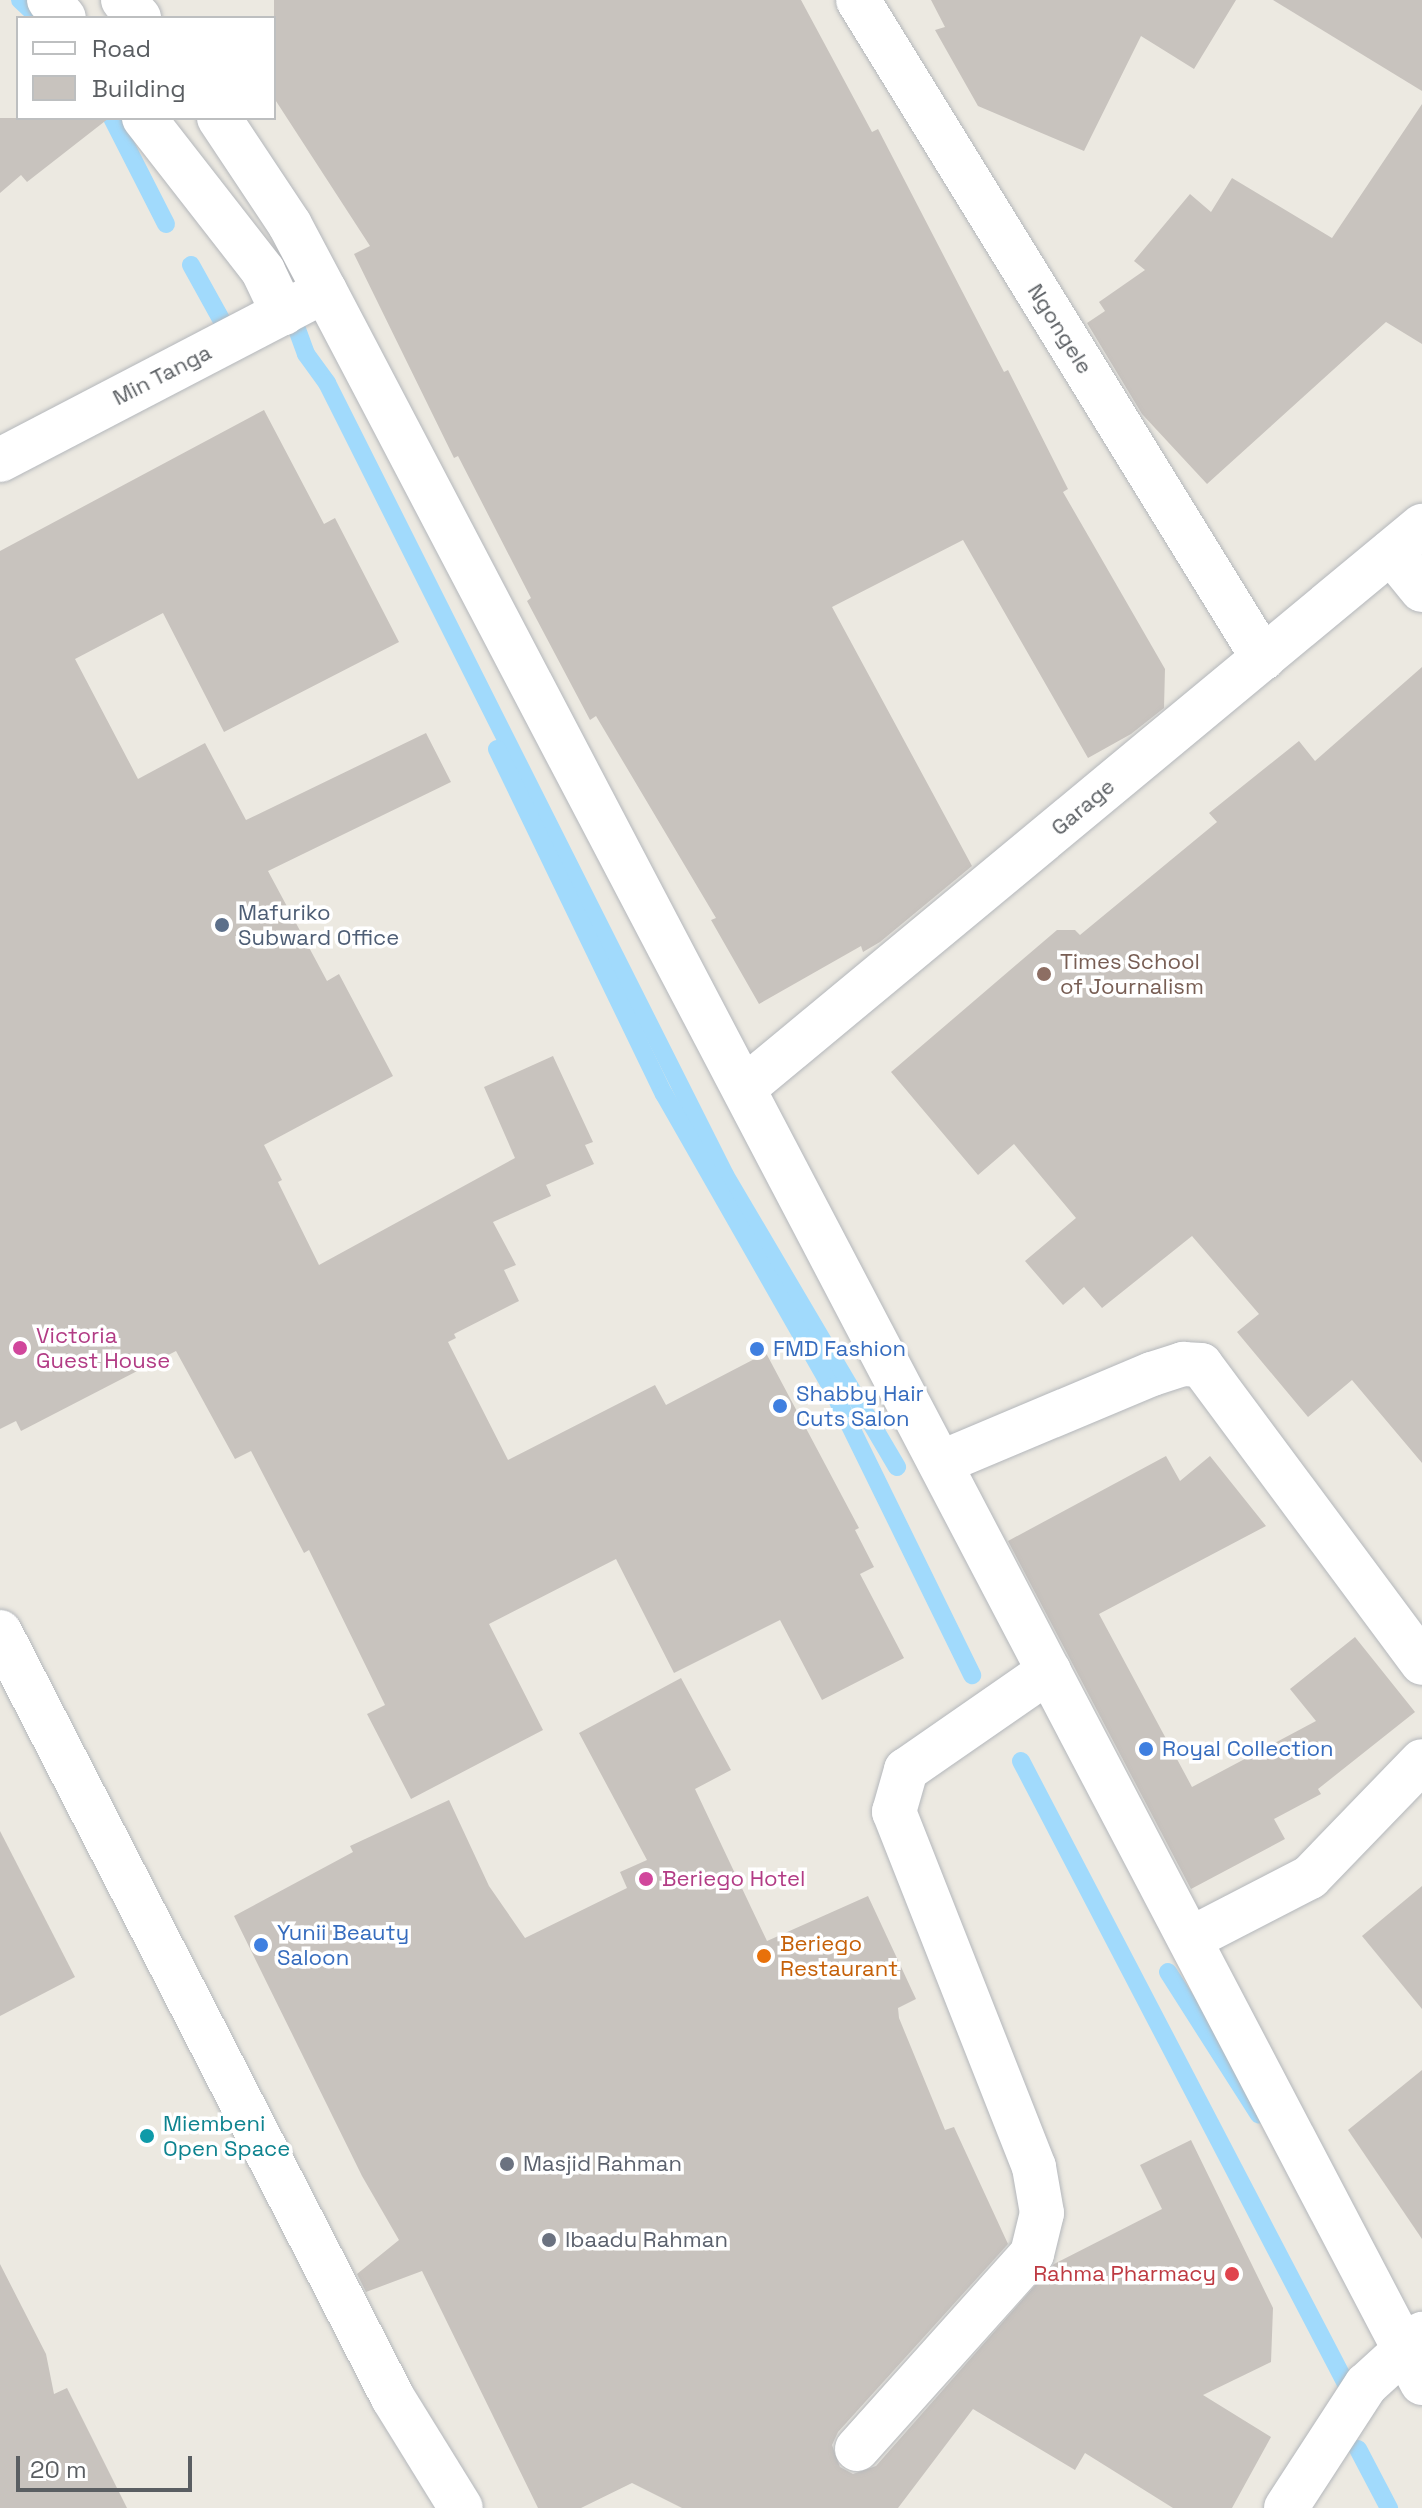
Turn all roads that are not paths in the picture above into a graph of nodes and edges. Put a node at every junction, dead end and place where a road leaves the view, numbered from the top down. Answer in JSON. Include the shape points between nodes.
{"nodes":[{"id":1,"x":49,"y":0,"type":"edge"},
{"id":2,"x":123,"y":0,"type":"edge"},
{"id":3,"x":858,"y":0,"type":"edge"},
{"id":4,"x":62,"y":16,"type":"edge"},
{"id":5,"x":137,"y":16,"type":"edge"},
{"id":6,"x":146,"y":120,"type":"edge"},
{"id":7,"x":220,"y":120,"type":"edge"},
{"id":8,"x":325,"y":291,"type":"junction"},
{"id":9,"x":283,"y":313,"type":"junction"},
{"id":10,"x":0,"y":460,"type":"edge"},
{"id":11,"x":1407,"y":539,"type":"edge"},
{"id":12,"x":1422,"y":590,"type":"edge"},
{"id":13,"x":1263,"y":658,"type":"junction"},
{"id":14,"x":744,"y":1088,"type":"junction"},
{"id":15,"x":940,"y":1463,"type":"junction"},
{"id":16,"x":0,"y":1632,"type":"edge"},
{"id":17,"x":1422,"y":1663,"type":"edge"},
{"id":18,"x":1049,"y":1671,"type":"junction"},
{"id":19,"x":1422,"y":1761,"type":"edge"},
{"id":20,"x":1190,"y":1939,"type":"junction"},
{"id":21,"x":1416,"y":2356,"type":"edge"},
{"id":22,"x":857,"y":2449,"type":"dead end"},
{"id":23,"x":461,"y":2508,"type":"edge"},
{"id":24,"x":1286,"y":2508,"type":"edge"}],
"edges":[{"from":1,"to":4,"type":"street"},
{"from":2,"to":5,"type":"street"},
{"from":3,"to":13,"type":"street","name":"Ngongele"},
{"from":6,"to":9,"type":"street","via":[[263,271]]},
{"from":7,"to":8,"type":"street","via":[[290,225]]},
{"from":8,"to":9,"type":"street","name":"Min Tanga"},
{"from":8,"to":14,"type":"street"},
{"from":9,"to":10,"type":"street","name":"Min Tanga"},
{"from":11,"to":12,"type":"street"},
{"from":11,"to":13,"type":"street","name":"Garage"},
{"from":13,"to":14,"type":"street","name":"Garage"},
{"from":14,"to":15,"type":"street"},
{"from":15,"to":17,"type":"street","via":[[1152,1374],[1183,1364],[1201,1365]]},
{"from":15,"to":18,"type":"street"},
{"from":16,"to":23,"type":"street","via":[[393,2398]]},
{"from":18,"to":20,"type":"street"},
{"from":18,"to":22,"type":"street","via":[[906,1770],[894,1812],[1034,2167],[1042,2213],[1032,2254]]},
{"from":19,"to":20,"type":"street","via":[[1310,1877]]},
{"from":20,"to":21,"type":"street"},
{"from":21,"to":24,"type":"street","via":[[1366,2385]]}]}
